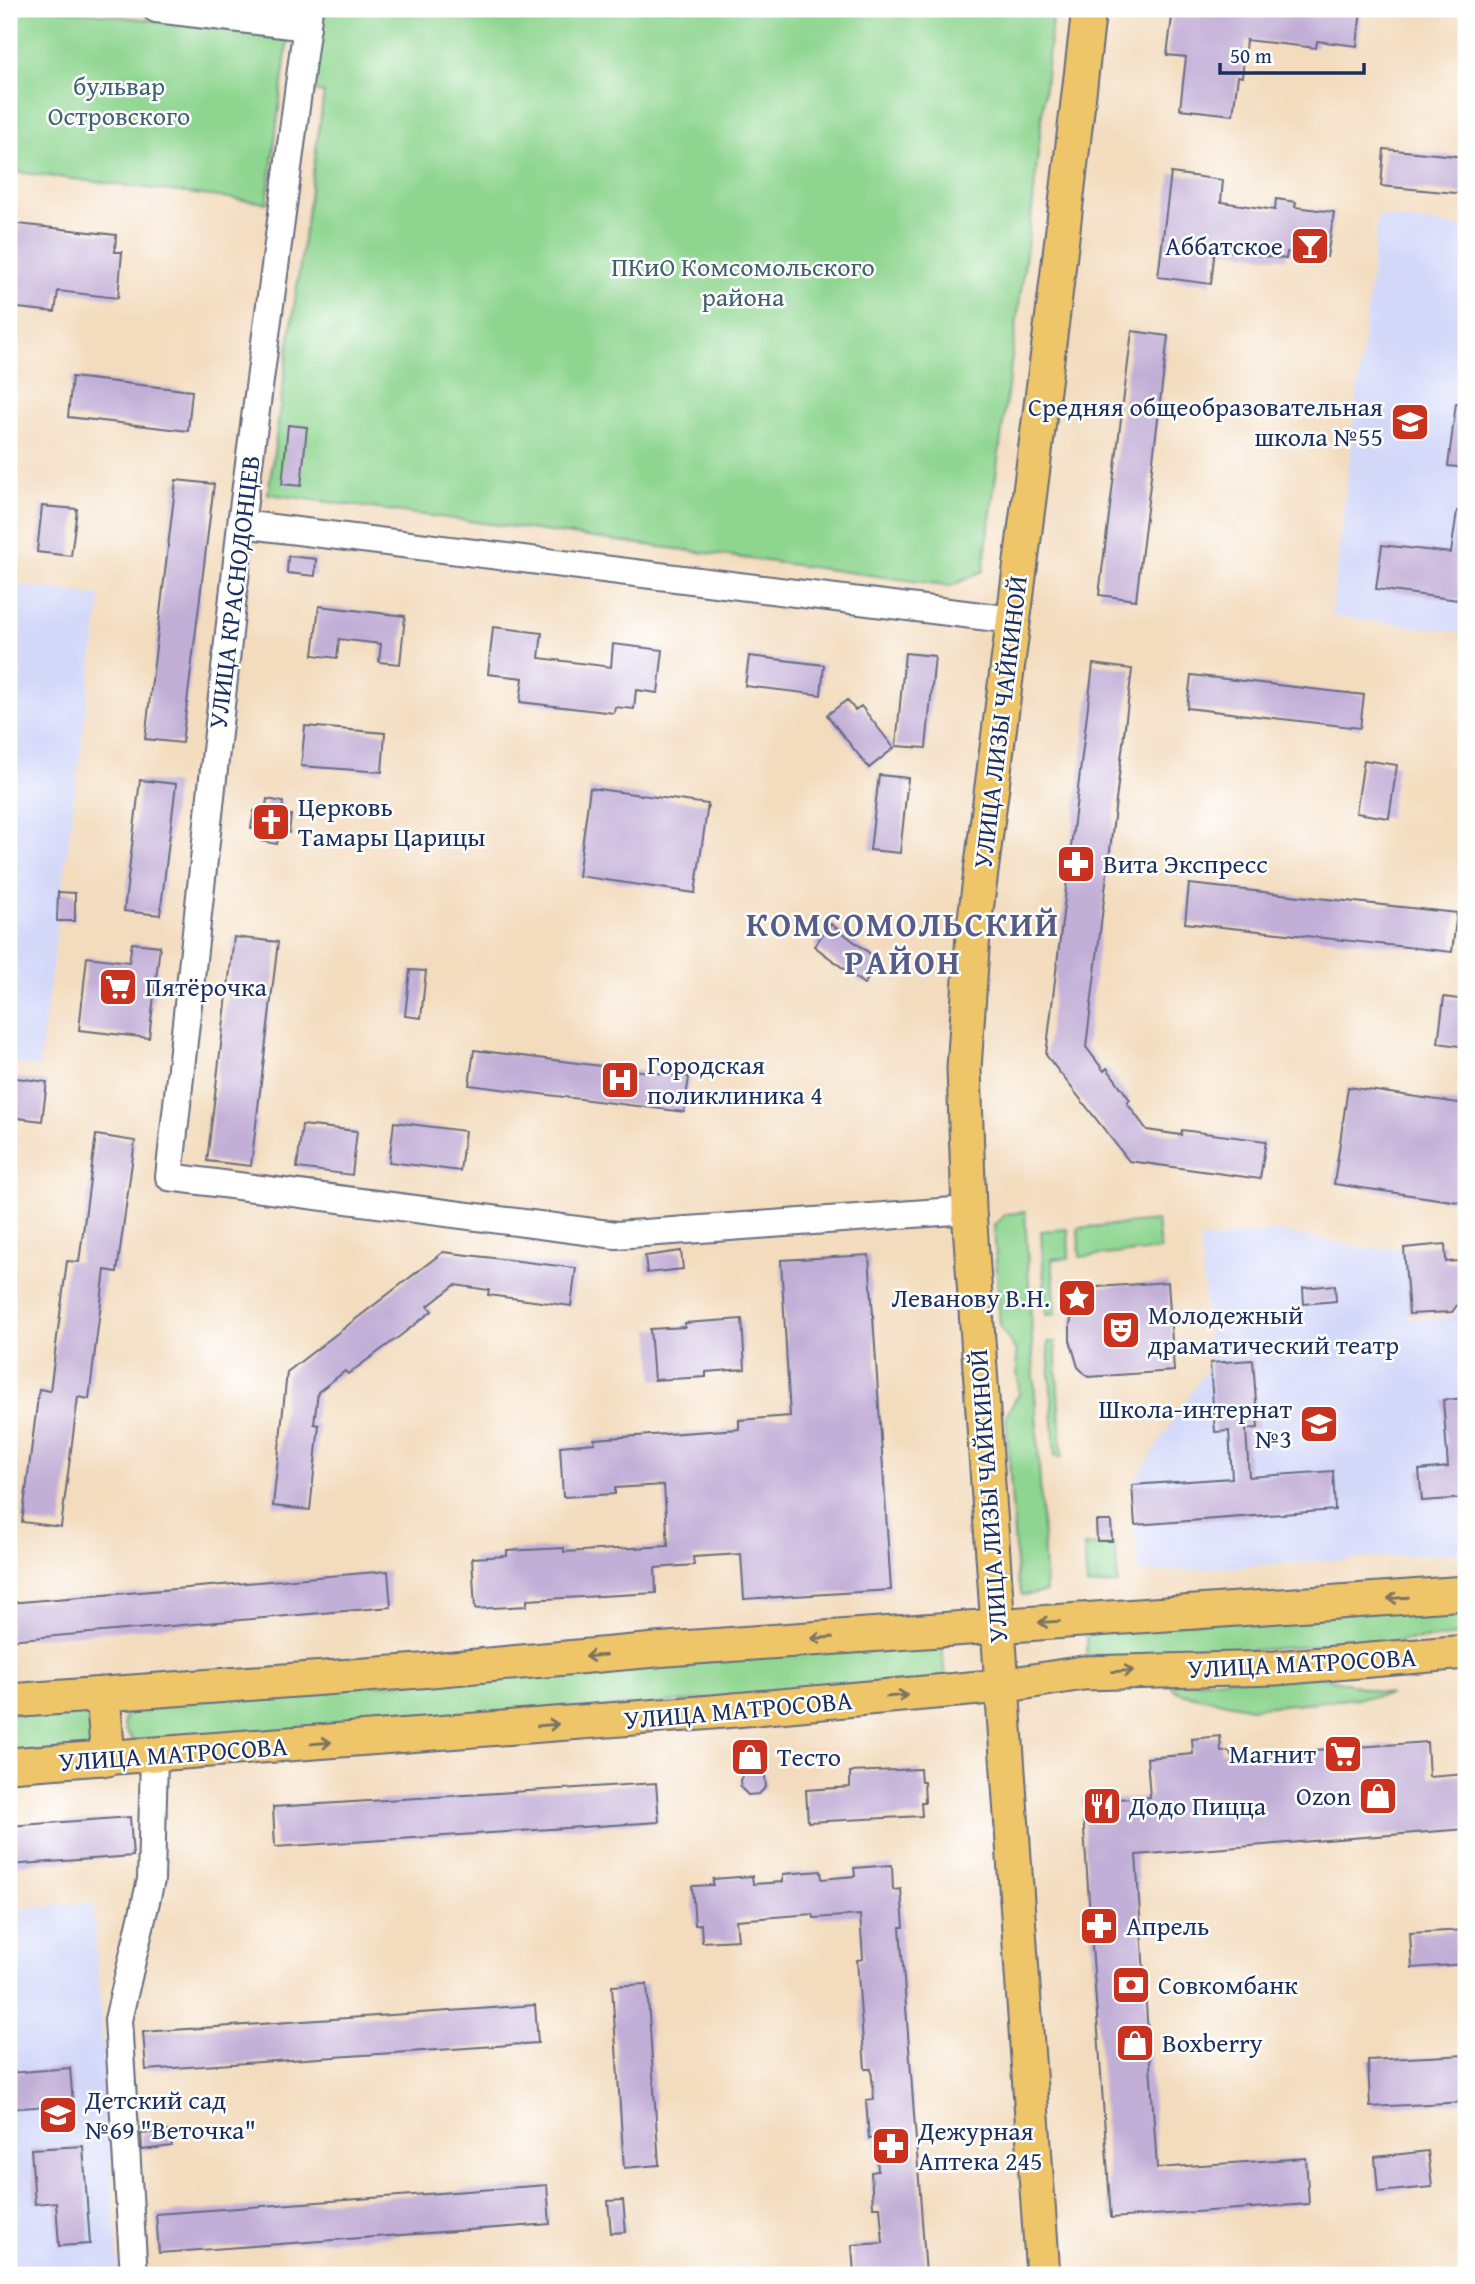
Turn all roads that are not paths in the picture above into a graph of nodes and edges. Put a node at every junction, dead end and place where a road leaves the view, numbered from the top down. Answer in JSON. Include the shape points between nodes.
{"nodes":[{"id":1,"x":156,"y":9,"type":"edge"},
{"id":2,"x":1089,"y":9,"type":"edge"},
{"id":3,"x":308,"y":18,"type":"edge"},
{"id":4,"x":241,"y":524,"type":"junction"},
{"id":5,"x":1013,"y":620,"type":"junction"},
{"id":6,"x":969,"y":1210,"type":"junction"},
{"id":7,"x":1466,"y":1593,"type":"edge"},
{"id":8,"x":997,"y":1625,"type":"junction"},
{"id":9,"x":1466,"y":1652,"type":"edge"},
{"id":10,"x":1002,"y":1686,"type":"junction"},
{"id":11,"x":103,"y":1695,"type":"junction"},
{"id":12,"x":9,"y":1701,"type":"edge"},
{"id":13,"x":154,"y":1756,"type":"junction"},
{"id":14,"x":108,"y":1759,"type":"junction"},
{"id":15,"x":9,"y":1765,"type":"edge"},
{"id":16,"x":134,"y":2275,"type":"edge"},
{"id":17,"x":1043,"y":2275,"type":"edge"}],
"edges":[{"from":1,"to":3,"type":"street"},
{"from":2,"to":5,"type":"main road","name":"УЛИЦА ЛИЗЫ ЧАЙКИНОЙ"},
{"from":3,"to":4,"type":"street","name":"УЛИЦА КРАСНОДОНЦЕВ"},
{"from":4,"to":5,"type":"street"},
{"from":4,"to":6,"type":"street","name":"УЛИЦА КРАСНОДОНЦЕВ","via":[[169,1177],[616,1235]]},
{"from":5,"to":6,"type":"main road","name":"УЛИЦА ЛИЗЫ ЧАЙКИНОЙ","via":[[973,934],[964,1069]]},
{"from":6,"to":8,"type":"main road","name":"УЛИЦА ЛИЗЫ ЧАЙКИНОЙ"},
{"from":7,"to":8,"type":"main road","one_way":true},
{"from":8,"to":10,"type":"main road","name":"УЛИЦА ЛИЗЫ ЧАЙКИНОЙ"},
{"from":8,"to":11,"type":"main road","one_way":true},
{"from":10,"to":9,"type":"main road","name":"УЛИЦА МАТРОСОВА","one_way":true,"via":[[1083,1673],[1276,1668]]},
{"from":13,"to":10,"type":"main road","name":"УЛИЦА МАТРОСОВА","one_way":true},
{"from":10,"to":17,"type":"main road","name":"УЛИЦА ЛИЗЫ ЧАЙКИНОЙ"},
{"from":11,"to":12,"type":"main road"},
{"from":11,"to":14,"type":"main road"},
{"from":13,"to":14,"type":"main road","name":"УЛИЦА МАТРОСОВА"},
{"from":13,"to":16,"type":"street","via":[[151,1880],[118,2020]]},
{"from":14,"to":15,"type":"main road","name":"УЛИЦА МАТРОСОВА"}]}
